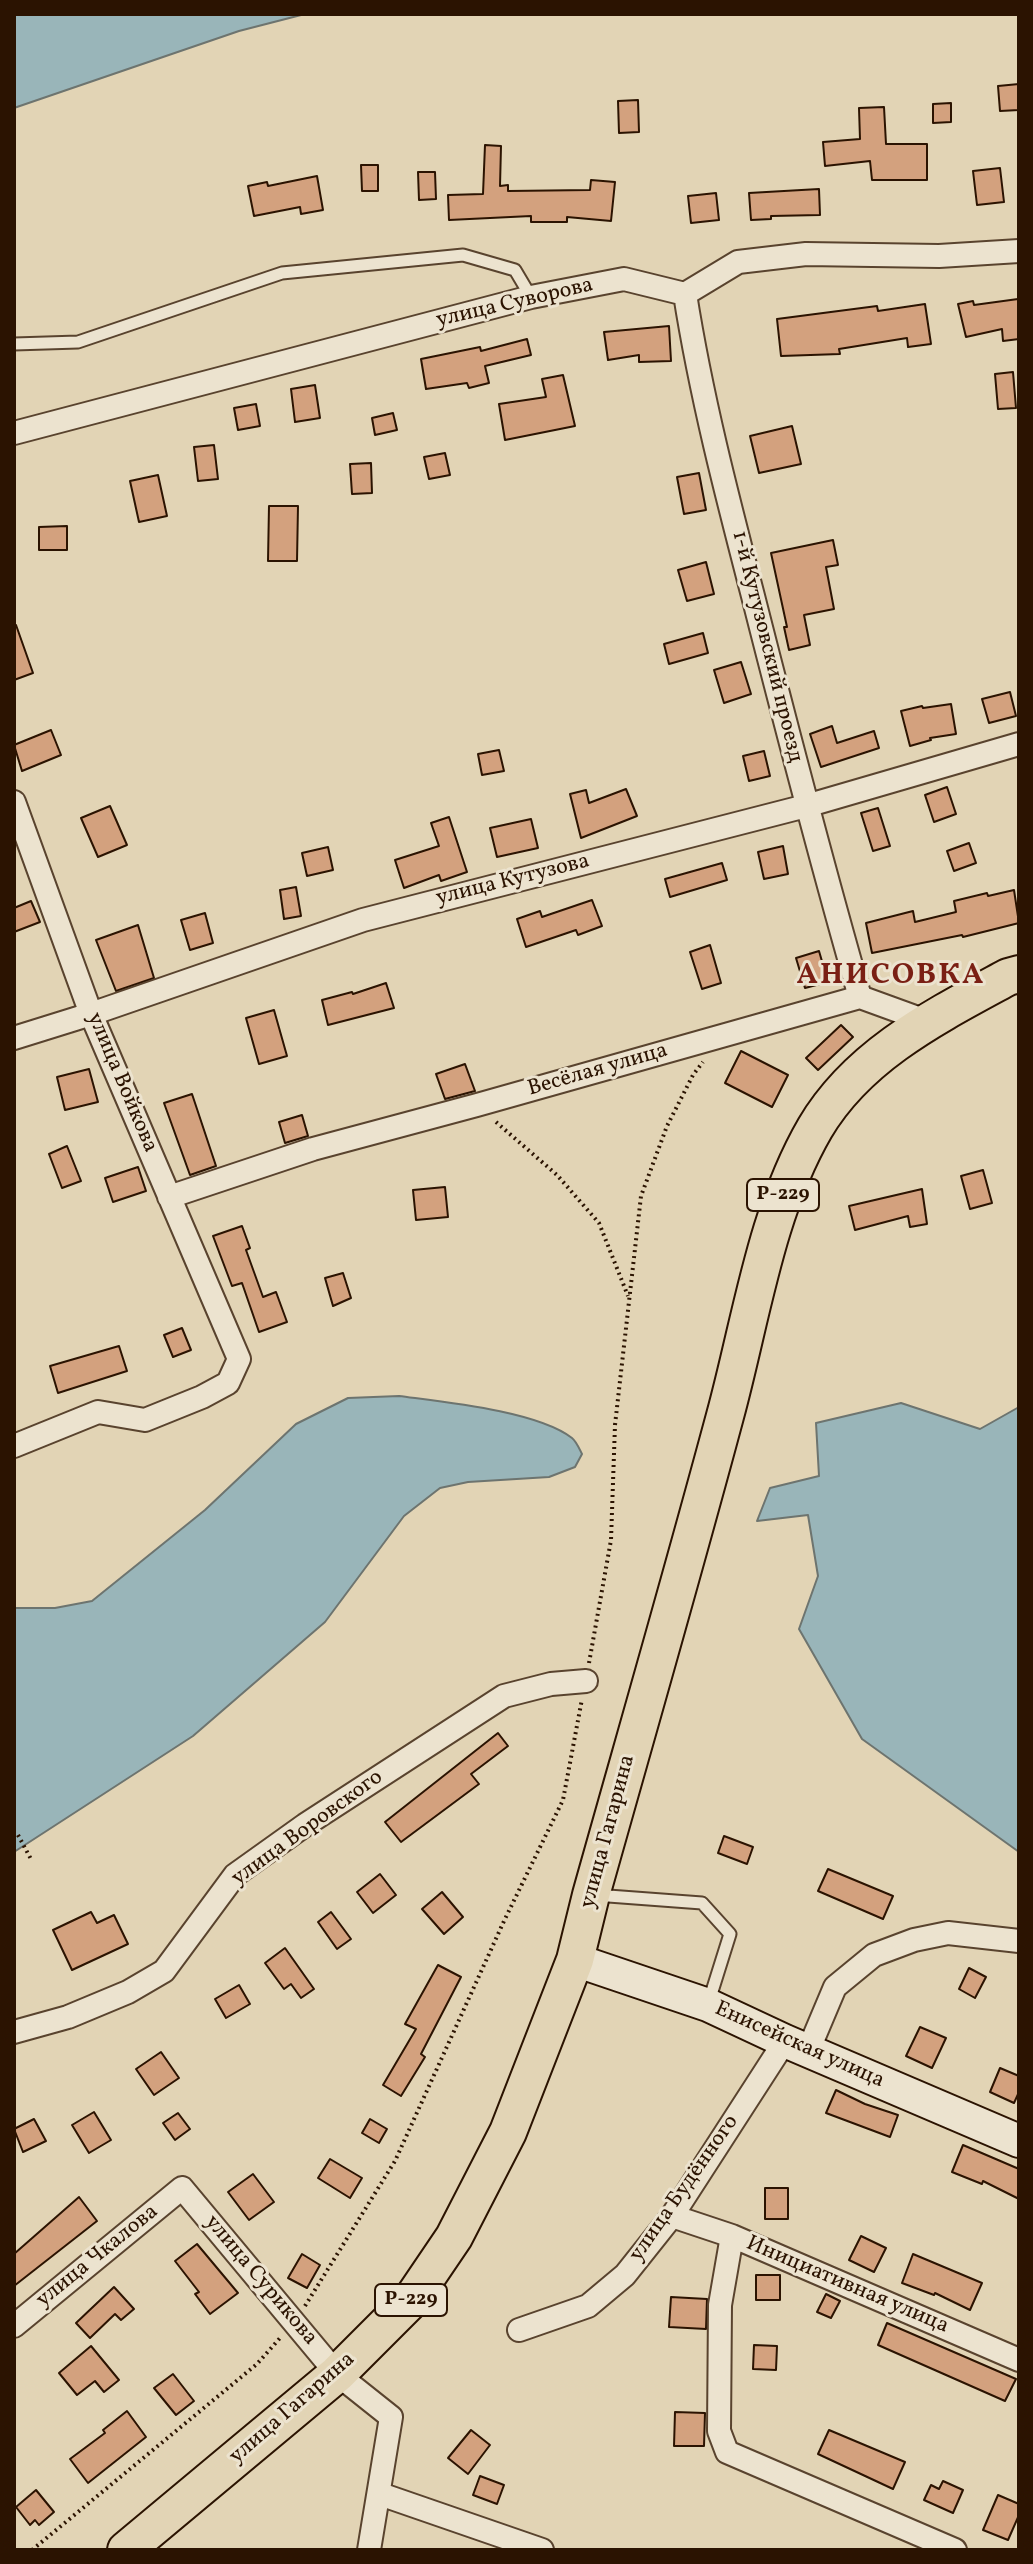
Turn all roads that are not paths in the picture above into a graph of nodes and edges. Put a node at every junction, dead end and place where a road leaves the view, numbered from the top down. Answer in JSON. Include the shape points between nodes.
{"nodes":[{"id":1,"x":1019,"y":251,"type":"edge"},
{"id":2,"x":685,"y":294,"type":"junction"},
{"id":3,"x":531,"y":297,"type":"junction"},
{"id":4,"x":14,"y":344,"type":"edge"},
{"id":5,"x":14,"y":433,"type":"edge"},
{"id":6,"x":1019,"y":744,"type":"edge"},
{"id":7,"x":14,"y":802,"type":"edge"},
{"id":8,"x":806,"y":806,"type":"junction"},
{"id":9,"x":1019,"y":974,"type":"edge"},
{"id":10,"x":860,"y":997,"type":"junction"},
{"id":11,"x":91,"y":1014,"type":"junction"},
{"id":12,"x":926,"y":1021,"type":"junction"},
{"id":13,"x":14,"y":1038,"type":"edge"},
{"id":14,"x":169,"y":1197,"type":"junction"},
{"id":15,"x":14,"y":1446,"type":"edge"},
{"id":16,"x":586,"y":1681,"type":"road end"},
{"id":17,"x":591,"y":1895,"type":"junction"},
{"id":18,"x":1019,"y":1941,"type":"edge"},
{"id":19,"x":575,"y":1960,"type":"junction"},
{"id":20,"x":708,"y":2005,"type":"junction"},
{"id":21,"x":14,"y":2032,"type":"edge"},
{"id":22,"x":796,"y":2046,"type":"junction"},
{"id":23,"x":1019,"y":2141,"type":"edge"},
{"id":24,"x":182,"y":2188,"type":"joint"},
{"id":25,"x":672,"y":2216,"type":"junction"},
{"id":26,"x":732,"y":2236,"type":"junction"},
{"id":27,"x":14,"y":2326,"type":"edge"},
{"id":28,"x":519,"y":2330,"type":"dead end"},
{"id":29,"x":1019,"y":2360,"type":"edge"},
{"id":30,"x":337,"y":2374,"type":"junction"},
{"id":31,"x":380,"y":2494,"type":"junction"},
{"id":32,"x":365,"y":2546,"type":"edge"},
{"id":33,"x":126,"y":2550,"type":"edge"},
{"id":34,"x":542,"y":2550,"type":"edge"},
{"id":35,"x":955,"y":2550,"type":"edge"}],
"edges":[{"from":1,"to":2,"type":"street","via":[[806,254],[752,260],[738,262]]},
{"from":2,"to":3,"type":"street","name":"улица Суворова","via":[[624,279]]},
{"from":2,"to":8,"type":"street","name":"1-й Кутузовский проезд","via":[[696,367]]},
{"from":3,"to":4,"type":"lane","via":[[515,270],[463,255],[282,273],[78,342]]},
{"from":3,"to":5,"type":"street","name":"улица Суворова"},
{"from":6,"to":8,"type":"street","name":"улица Кутузова"},
{"from":7,"to":11,"type":"street","name":"улица Войкова"},
{"from":8,"to":10,"type":"street","name":"1-й Кутузовский проезд"},
{"from":8,"to":11,"type":"street","name":"улица Кутузова","via":[[363,920]]},
{"from":9,"to":12,"type":"main road","number":"Р-229"},
{"from":10,"to":12,"type":"street"},
{"from":10,"to":14,"type":"street","name":"Весёлая улица","via":[[313,1149]]},
{"from":11,"to":13,"type":"street","name":"улица Кутузова"},
{"from":11,"to":14,"type":"street","name":"улица Войкова"},
{"from":12,"to":17,"type":"main road","name":"улица Гагарина","number":"Р-229","via":[[873,1060],[841,1093],[816,1127],[781,1198]]},
{"from":14,"to":15,"type":"street","name":"улица Войкова","via":[[239,1359],[228,1383],[145,1420],[98,1412]]},
{"from":16,"to":21,"type":"street","name":"улица Воровского","via":[[504,1696],[235,1875],[164,1971],[68,2017]]},
{"from":17,"to":19,"type":"main road","name":"улица Гагарина","number":"Р-229"},
{"from":17,"to":20,"type":"lane","via":[[702,1903],[730,1934]]},
{"from":18,"to":22,"type":"street","name":"улица Будённого","via":[[948,1933],[874,1955],[835,1987]]},
{"from":19,"to":20,"type":"street","name":"Енисейская улица"},
{"from":19,"to":30,"type":"main road","name":"улица Гагарина","number":"Р-229","via":[[508,2132],[454,2237],[412,2299]]},
{"from":20,"to":22,"type":"street","name":"Енисейская улица"},
{"from":22,"to":23,"type":"street","name":"Енисейская улица"},
{"from":22,"to":25,"type":"street","name":"улица Будённого"},
{"from":24,"to":27,"type":"street","name":"улица Чкалова"},
{"from":24,"to":30,"type":"street","name":"улица Сурикова"},
{"from":25,"to":26,"type":"street","name":"Инициативная улица"},
{"from":25,"to":28,"type":"street","name":"улица Будённого","via":[[625,2275],[588,2306]]},
{"from":26,"to":29,"type":"street","name":"Инициативная улица"},
{"from":26,"to":35,"type":"street","via":[[720,2305],[719,2431],[727,2452]]},
{"from":30,"to":31,"type":"street","name":"улица Сурикова","via":[[391,2417]]},
{"from":30,"to":33,"type":"main road","name":"улица Гагарина","number":"Р-229"},
{"from":31,"to":32,"type":"street"},
{"from":31,"to":34,"type":"street"}]}
